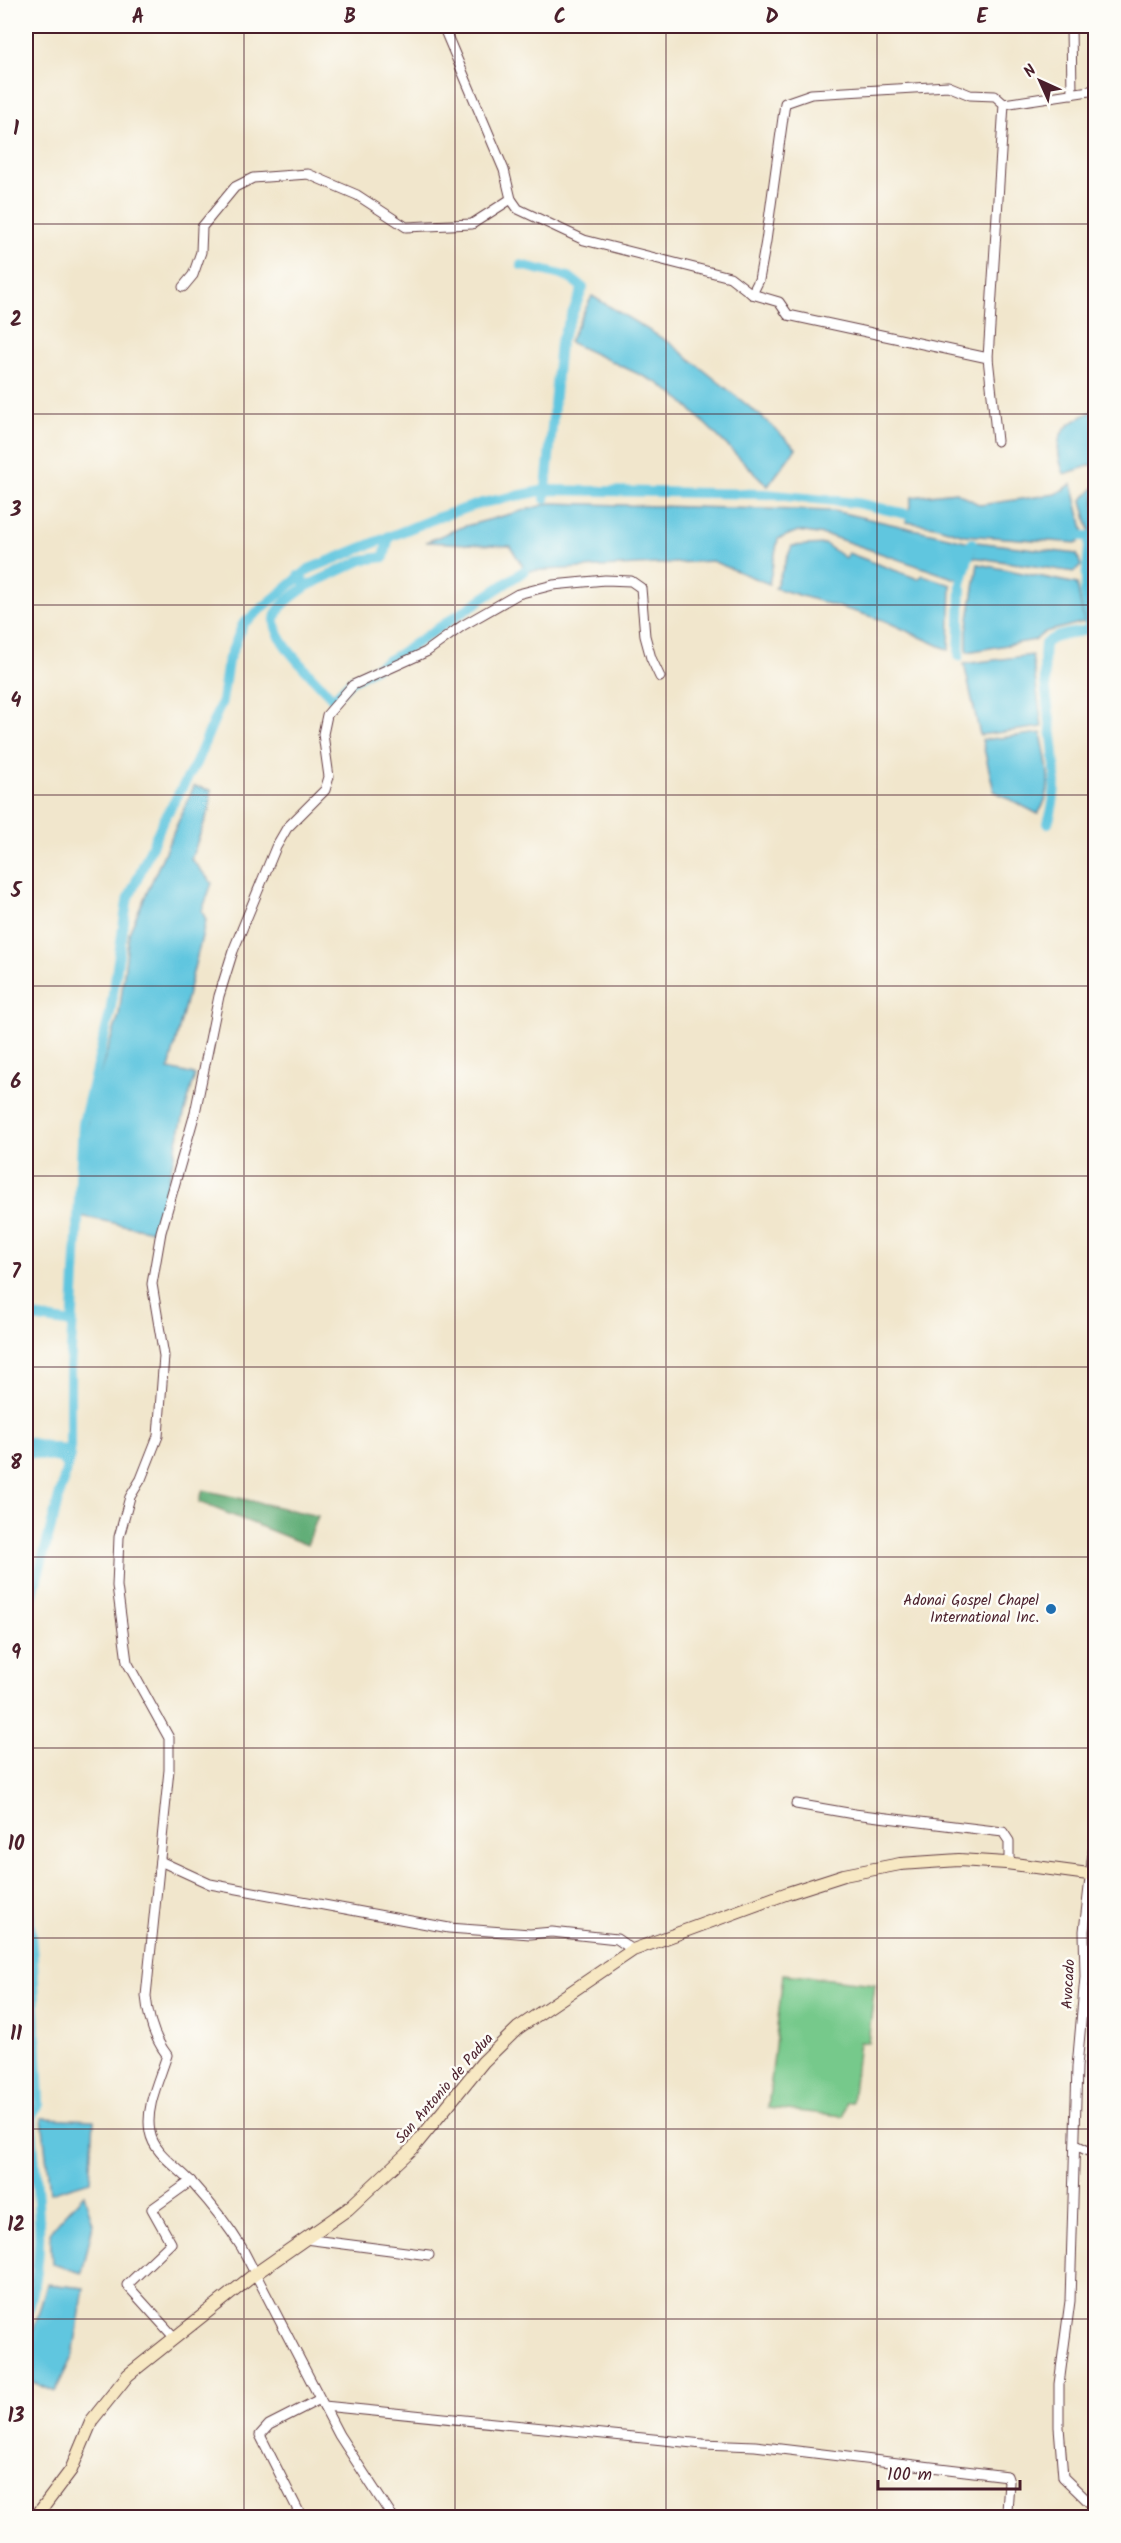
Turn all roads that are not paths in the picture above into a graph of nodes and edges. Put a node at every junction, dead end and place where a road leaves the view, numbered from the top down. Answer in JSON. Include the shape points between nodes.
{"nodes":[{"id":1,"x":442,"y":26,"type":"edge"},
{"id":2,"x":1071,"y":26,"type":"edge"},
{"id":3,"x":1095,"y":90,"type":"edge"},
{"id":4,"x":1072,"y":94,"type":"junction"},
{"id":5,"x":1004,"y":104,"type":"junction"},
{"id":6,"x":511,"y":199,"type":"junction"},
{"id":7,"x":183,"y":287,"type":"dead end"},
{"id":8,"x":752,"y":294,"type":"junction"},
{"id":9,"x":988,"y":358,"type":"junction"},
{"id":10,"x":997,"y":441,"type":"dead end"},
{"id":11,"x":660,"y":677,"type":"dead end"},
{"id":12,"x":796,"y":1804,"type":"dead end"},
{"id":13,"x":1095,"y":1826,"type":"edge"},
{"id":14,"x":160,"y":1861,"type":"junction"},
{"id":15,"x":1009,"y":1863,"type":"junction"},
{"id":16,"x":1092,"y":1874,"type":"edge"},
{"id":17,"x":633,"y":1950,"type":"junction"},
{"id":18,"x":1076,"y":2145,"type":"junction"},
{"id":19,"x":1095,"y":2155,"type":"edge"},
{"id":20,"x":191,"y":2181,"type":"junction"},
{"id":21,"x":305,"y":2239,"type":"junction"},
{"id":22,"x":429,"y":2255,"type":"dead end"},
{"id":23,"x":255,"y":2274,"type":"junction"},
{"id":24,"x":174,"y":2337,"type":"junction"},
{"id":25,"x":322,"y":2403,"type":"junction"},
{"id":26,"x":1095,"y":2509,"type":"edge"},
{"id":27,"x":1007,"y":2511,"type":"dead end"},
{"id":28,"x":35,"y":2517,"type":"edge"},
{"id":29,"x":302,"y":2517,"type":"edge"},
{"id":30,"x":393,"y":2517,"type":"edge"}],
"edges":[{"from":1,"to":6,"type":"street","via":[[504,170]]},
{"from":2,"to":4,"type":"street"},
{"from":3,"to":4,"type":"street"},
{"from":4,"to":5,"type":"street"},
{"from":5,"to":8,"type":"street","via":[[995,96],[970,95],[948,86],[811,94],[785,103],[765,250]]},
{"from":5,"to":9,"type":"street"},
{"from":6,"to":7,"type":"street","via":[[472,224],[406,226],[357,195],[308,174],[253,178],[236,188],[202,227],[201,252],[193,275]]},
{"from":6,"to":8,"type":"street","via":[[518,209],[584,240],[730,276]]},
{"from":8,"to":9,"type":"street","via":[[779,302],[788,315]]},
{"from":9,"to":10,"type":"street"},
{"from":11,"to":14,"type":"street","via":[[645,636],[644,595],[638,584],[625,580],[553,585],[501,602],[426,652],[353,685],[327,715],[323,734],[329,777],[325,790],[287,828],[276,847],[233,951],[219,996],[193,1123],[161,1232],[152,1284],[164,1356],[158,1436],[130,1497],[119,1537],[117,1586],[127,1662],[169,1738]]},
{"from":12,"to":15,"type":"street","via":[[1002,1832],[1010,1841]]},
{"from":13,"to":16,"type":"street","name":"Avocado"},
{"from":14,"to":17,"type":"street","via":[[210,1884],[449,1928],[617,1939]]},
{"from":14,"to":20,"type":"street","via":[[146,1996],[147,2015],[167,2055],[152,2099],[149,2132],[156,2149]]},
{"from":15,"to":16,"type":"street","name":"San Antonio de Padua"},
{"from":15,"to":17,"type":"street","name":"San Antonio de Padua","via":[[959,1860],[900,1864],[844,1875]]},
{"from":16,"to":18,"type":"street","name":"Avocado","via":[[1084,1931]]},
{"from":17,"to":21,"type":"street","name":"San Antonio de Padua","via":[[518,2028],[483,2062],[413,2148],[348,2209]]},
{"from":18,"to":19,"type":"street"},
{"from":18,"to":26,"type":"street","name":"Avocado","via":[[1070,2301],[1059,2384],[1059,2427],[1064,2477]]},
{"from":20,"to":23,"type":"street","via":[[223,2219]]},
{"from":20,"to":24,"type":"street","via":[[152,2209],[171,2244],[127,2285]]},
{"from":21,"to":22,"type":"street"},
{"from":21,"to":23,"type":"street","name":"San Antonio de Padua"},
{"from":23,"to":24,"type":"street","name":"San Antonio de Padua"},
{"from":23,"to":25,"type":"street"},
{"from":24,"to":28,"type":"street","name":"San Antonio de Padua","via":[[128,2375],[92,2420],[71,2470]]},
{"from":25,"to":27,"type":"street","via":[[703,2444],[755,2446],[1007,2476]]},
{"from":25,"to":29,"type":"street","via":[[269,2425],[260,2435]]},
{"from":25,"to":30,"type":"street"}]}
